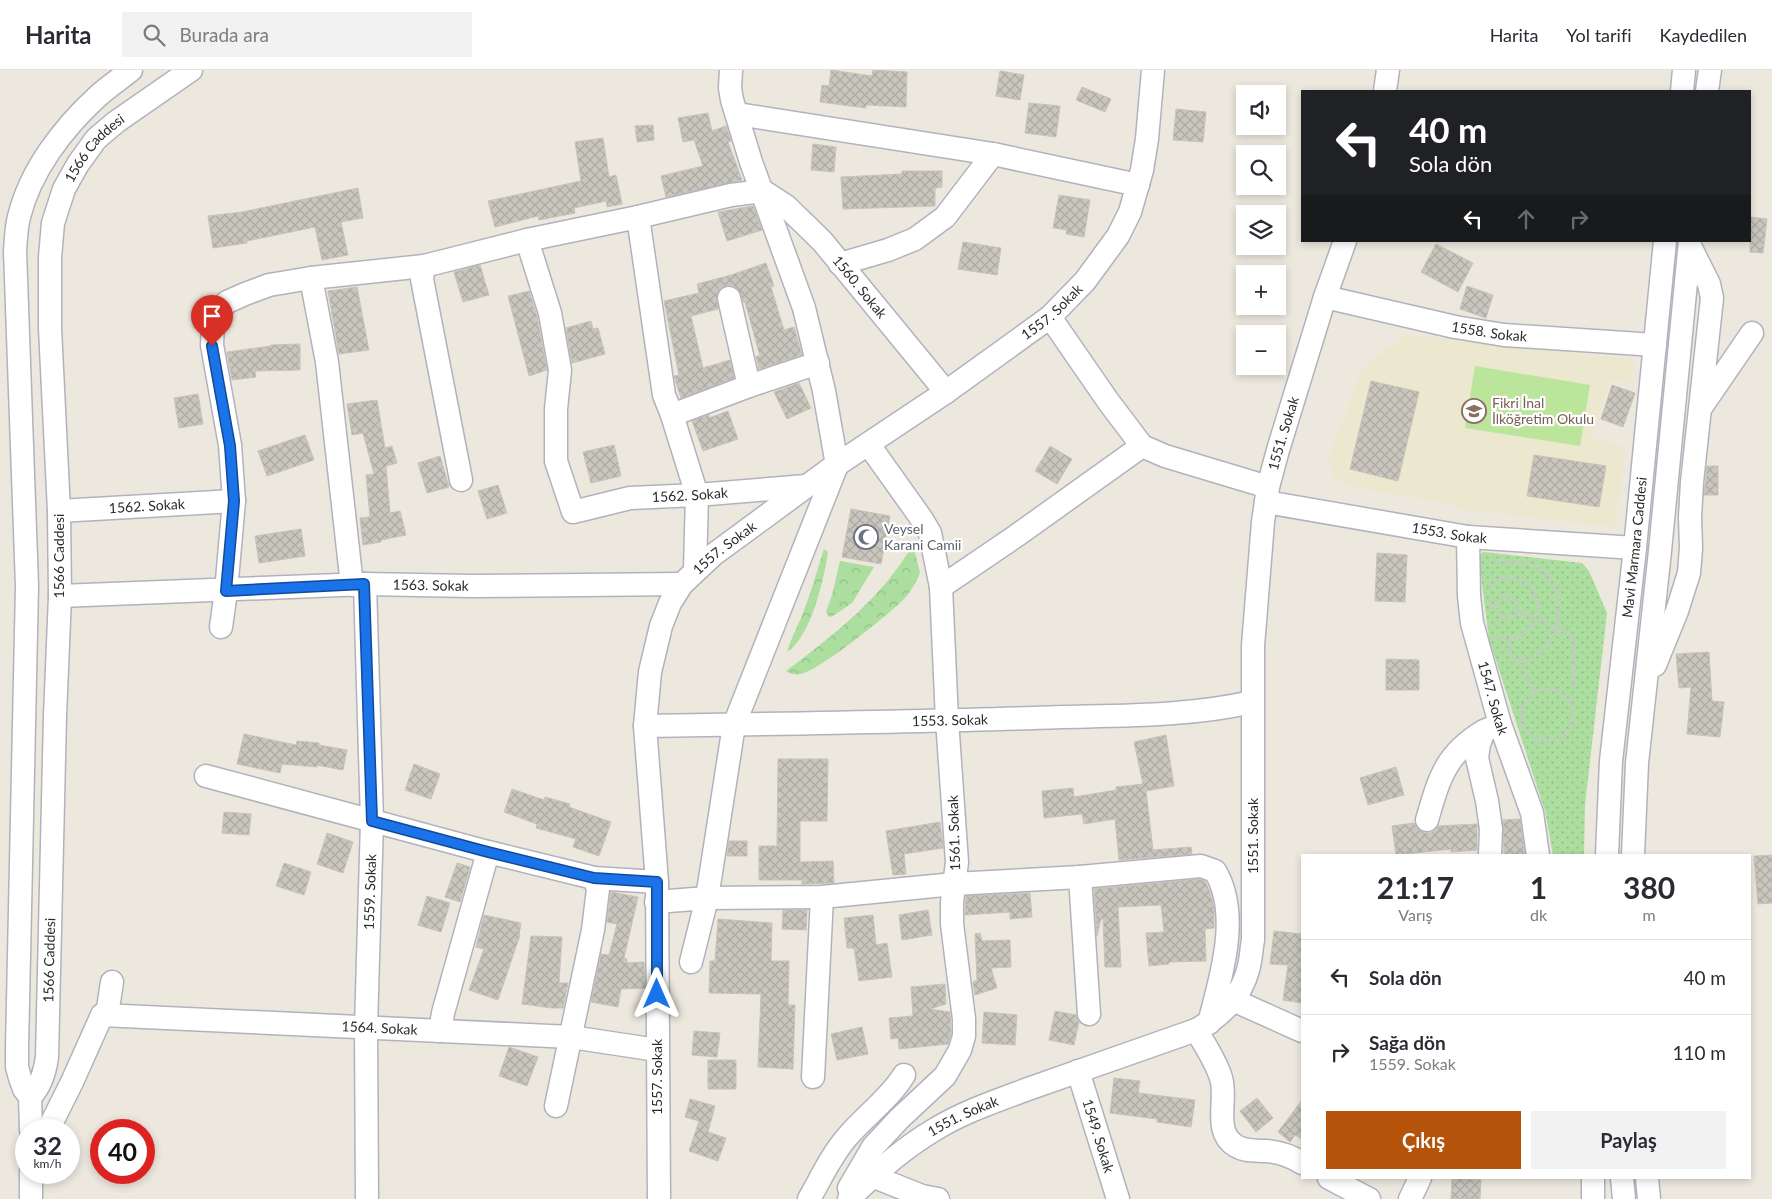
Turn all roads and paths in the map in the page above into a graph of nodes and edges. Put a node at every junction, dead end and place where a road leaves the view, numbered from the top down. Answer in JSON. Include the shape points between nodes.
{"nodes":[{"id":1,"x":131,"y":70,"type":"edge"},
{"id":2,"x":191,"y":70,"type":"edge"},
{"id":3,"x":731,"y":70,"type":"edge"},
{"id":4,"x":1153,"y":70,"type":"edge"},
{"id":5,"x":1388,"y":70,"type":"edge"},
{"id":6,"x":1684,"y":70,"type":"edge"},
{"id":7,"x":1710,"y":70,"type":"edge"},
{"id":8,"x":1385,"y":90,"type":"edge"},
{"id":9,"x":1682,"y":90,"type":"edge"},
{"id":10,"x":1708,"y":90,"type":"edge"},
{"id":11,"x":737,"y":114,"type":"junction"},
{"id":12,"x":993,"y":154,"type":"junction"},
{"id":13,"x":1138,"y":185,"type":"junction"},
{"id":14,"x":763,"y":191,"type":"junction"},
{"id":15,"x":638,"y":217,"type":"junction"},
{"id":16,"x":527,"y":240,"type":"junction"},
{"id":17,"x":1345,"y":242,"type":"edge"},
{"id":18,"x":1665,"y":242,"type":"edge"},
{"id":19,"x":1690,"y":244,"type":"edge"},
{"id":20,"x":840,"y":264,"type":"junction"},
{"id":21,"x":424,"y":266,"type":"junction"},
{"id":22,"x":312,"y":278,"type":"junction"},
{"id":23,"x":1326,"y":297,"type":"junction"},
{"id":24,"x":729,"y":298,"type":"dead end"},
{"id":25,"x":1050,"y":317,"type":"junction"},
{"id":26,"x":1752,"y":332,"type":"dead end"},
{"id":27,"x":1655,"y":344,"type":"junction"},
{"id":28,"x":818,"y":363,"type":"junction"},
{"id":29,"x":749,"y":386,"type":"junction"},
{"id":30,"x":946,"y":392,"type":"junction"},
{"id":31,"x":1702,"y":407,"type":"junction"},
{"id":32,"x":672,"y":415,"type":"junction"},
{"id":33,"x":869,"y":445,"type":"junction"},
{"id":34,"x":1142,"y":446,"type":"junction"},
{"id":35,"x":838,"y":465,"type":"junction"},
{"id":36,"x":461,"y":480,"type":"dead end"},
{"id":37,"x":807,"y":486,"type":"junction"},
{"id":38,"x":1267,"y":494,"type":"junction"},
{"id":39,"x":697,"y":495,"type":"junction"},
{"id":40,"x":234,"y":501,"type":"junction"},
{"id":41,"x":59,"y":511,"type":"junction"},
{"id":42,"x":1468,"y":537,"type":"junction"},
{"id":43,"x":1635,"y":548,"type":"junction"},
{"id":44,"x":1493,"y":560,"type":"dead end"},
{"id":45,"x":688,"y":577,"type":"junction"},
{"id":46,"x":358,"y":585,"type":"junction"},
{"id":47,"x":1487,"y":585,"type":"dead end"},
{"id":48,"x":941,"y":587,"type":"junction"},
{"id":49,"x":226,"y":591,"type":"junction"},
{"id":50,"x":60,"y":596,"type":"junction"},
{"id":51,"x":1470,"y":604,"type":"junction"},
{"id":52,"x":1497,"y":604,"type":"junction"},
{"id":53,"x":1518,"y":611,"type":"junction"},
{"id":54,"x":1536,"y":619,"type":"junction"},
{"id":55,"x":221,"y":627,"type":"dead end"},
{"id":56,"x":1556,"y":627,"type":"junction"},
{"id":57,"x":1492,"y":636,"type":"dead end"},
{"id":58,"x":1509,"y":640,"type":"junction"},
{"id":59,"x":1522,"y":659,"type":"junction"},
{"id":60,"x":1646,"y":683,"type":"junction"},
{"id":61,"x":1573,"y":687,"type":"dead end"},
{"id":62,"x":1533,"y":692,"type":"junction"},
{"id":63,"x":1252,"y":702,"type":"junction"},
{"id":64,"x":947,"y":720,"type":"junction"},
{"id":65,"x":734,"y":725,"type":"junction"},
{"id":66,"x":645,"y":726,"type":"junction"},
{"id":67,"x":1492,"y":728,"type":"junction"},
{"id":68,"x":206,"y":776,"type":"dead end"},
{"id":69,"x":1427,"y":820,"type":"dead end"},
{"id":70,"x":372,"y":821,"type":"junction"},
{"id":71,"x":488,"y":852,"type":"junction"},
{"id":72,"x":1490,"y":854,"type":"edge"},
{"id":73,"x":1538,"y":854,"type":"edge"},
{"id":74,"x":1607,"y":854,"type":"edge"},
{"id":75,"x":1633,"y":854,"type":"edge"},
{"id":76,"x":1080,"y":877,"type":"junction"},
{"id":77,"x":594,"y":878,"type":"junction"},
{"id":78,"x":954,"y":884,"type":"junction"},
{"id":79,"x":656,"y":892,"type":"junction"},
{"id":80,"x":822,"y":897,"type":"junction"},
{"id":81,"x":707,"y":898,"type":"junction"},
{"id":82,"x":691,"y":962,"type":"dead end"},
{"id":83,"x":112,"y":982,"type":"dead end"},
{"id":84,"x":1234,"y":1000,"type":"junction"},
{"id":85,"x":1089,"y":1014,"type":"dead end"},
{"id":86,"x":104,"y":1015,"type":"junction"},
{"id":87,"x":1202,"y":1026,"type":"junction"},
{"id":88,"x":366,"y":1027,"type":"junction"},
{"id":89,"x":440,"y":1031,"type":"junction"},
{"id":90,"x":1301,"y":1031,"type":"edge"},
{"id":91,"x":571,"y":1037,"type":"junction"},
{"id":92,"x":657,"y":1050,"type":"junction"},
{"id":93,"x":1078,"y":1071,"type":"junction"},
{"id":94,"x":904,"y":1075,"type":"dead end"},
{"id":95,"x":812,"y":1077,"type":"dead end"},
{"id":96,"x":30,"y":1097,"type":"junction"},
{"id":97,"x":556,"y":1106,"type":"dead end"},
{"id":98,"x":31,"y":1119,"type":"edge"},
{"id":99,"x":54,"y":1119,"type":"edge"},
{"id":100,"x":1301,"y":1162,"type":"edge"},
{"id":101,"x":872,"y":1176,"type":"junction"},
{"id":102,"x":1331,"y":1179,"type":"edge"},
{"id":103,"x":1593,"y":1179,"type":"edge"},
{"id":104,"x":1622,"y":1179,"type":"edge"},
{"id":105,"x":31,"y":1184,"type":"edge"},
{"id":106,"x":31,"y":1199,"type":"edge"},
{"id":107,"x":368,"y":1199,"type":"edge"},
{"id":108,"x":659,"y":1199,"type":"edge"},
{"id":109,"x":809,"y":1199,"type":"edge"},
{"id":110,"x":844,"y":1199,"type":"edge"},
{"id":111,"x":849,"y":1199,"type":"edge"},
{"id":112,"x":938,"y":1199,"type":"edge"},
{"id":113,"x":1118,"y":1199,"type":"edge"},
{"id":114,"x":1369,"y":1199,"type":"edge"},
{"id":115,"x":1593,"y":1199,"type":"edge"},
{"id":116,"x":1624,"y":1199,"type":"edge"}],
"edges":[{"from":1,"to":96,"type":"street","via":[[98,96],[74,121],[35,176],[18,218],[15,251],[27,586],[17,1067]]},
{"from":2,"to":41,"type":"street","name":"1566 Caddesi","via":[[96,139],[64,189],[53,223],[50,328]]},
{"from":3,"to":11,"type":"street","via":[[730,88]]},
{"from":4,"to":13,"type":"street","name":"1557. Sokak","via":[[1147,138]]},
{"from":5,"to":8,"type":"street"},
{"from":6,"to":9,"type":"street"},
{"from":7,"to":10,"type":"street"},
{"from":11,"to":12,"type":"street"},
{"from":11,"to":14,"type":"street"},
{"from":12,"to":13,"type":"street"},
{"from":12,"to":20,"type":"street","via":[[945,217],[916,239]]},
{"from":13,"to":25,"type":"street","name":"1557. Sokak","via":[[1118,236],[1085,281]]},
{"from":14,"to":15,"type":"street","via":[[730,195]]},
{"from":14,"to":20,"type":"street","name":"1560. Sokak","via":[[800,219]]},
{"from":14,"to":28,"type":"street","via":[[804,308]]},
{"from":15,"to":16,"type":"street"},
{"from":15,"to":32,"type":"street","via":[[664,395]]},
{"from":16,"to":21,"type":"street"},
{"from":16,"to":39,"type":"street","name":"1562. Sokak","via":[[550,313],[560,370],[556,461],[574,512],[630,498]]},
{"from":17,"to":23,"type":"street","name":"1551. Sokak"},
{"from":18,"to":27,"type":"street","name":"Mavi Marmara Caddesi"},
{"from":19,"to":31,"type":"street","via":[[1709,284],[1712,298]]},
{"from":19,"to":60,"type":"street"},
{"from":20,"to":30,"type":"street","name":"1560. Sokak"},
{"from":21,"to":22,"type":"street"},
{"from":21,"to":36,"type":"street","via":[[423,285]]},
{"from":22,"to":40,"type":"street","via":[[269,285],[227,302],[213,324],[212,346],[230,446]]},
{"from":22,"to":46,"type":"street","name":"1559. Sokak"},
{"from":23,"to":27,"type":"street","name":"1558. Sokak","via":[[1504,335]]},
{"from":23,"to":38,"type":"street","name":"1551. Sokak"},
{"from":24,"to":29,"type":"street"},
{"from":25,"to":30,"type":"street","name":"1557. Sokak"},
{"from":25,"to":34,"type":"street","name":"1553. Sokak"},
{"from":26,"to":31,"type":"street"},
{"from":27,"to":43,"type":"street","name":"Mavi Marmara Caddesi"},
{"from":28,"to":29,"type":"street"},
{"from":28,"to":35,"type":"street"},
{"from":29,"to":32,"type":"street"},
{"from":30,"to":33,"type":"street","name":"1557. Sokak"},
{"from":31,"to":60,"type":"street","via":[[1692,482],[1689,573],[1661,652]]},
{"from":32,"to":39,"type":"street"},
{"from":33,"to":35,"type":"street","name":"1557. Sokak"},
{"from":33,"to":48,"type":"street","name":"1561. Sokak","via":[[930,534]]},
{"from":34,"to":38,"type":"street","name":"1553. Sokak"},
{"from":34,"to":48,"type":"street"},
{"from":35,"to":37,"type":"street","name":"1557. Sokak"},
{"from":35,"to":65,"type":"street"},
{"from":37,"to":39,"type":"street","name":"1562. Sokak"},
{"from":37,"to":45,"type":"street","name":"1557. Sokak","via":[[713,554]]},
{"from":38,"to":42,"type":"street","name":"1553. Sokak"},
{"from":38,"to":63,"type":"street","name":"1551. Sokak","via":[[1253,646]]},
{"from":39,"to":45,"type":"street"},
{"from":40,"to":41,"type":"street","name":"1562. Sokak"},
{"from":40,"to":49,"type":"street"},
{"from":41,"to":50,"type":"street","name":"1566 Caddesi"},
{"from":42,"to":43,"type":"street","name":"1553. Sokak"},
{"from":42,"to":51,"type":"street","name":"1547. Sokak"},
{"from":43,"to":74,"type":"street","name":"Mavi Marmara Caddesi","via":[[1611,761]]},
{"from":44,"to":56,"type":"path","via":[[1526,564],[1543,571],[1558,598]]},
{"from":45,"to":46,"type":"street","name":"1563. Sokak","via":[[471,586]]},
{"from":45,"to":66,"type":"street","name":"1557. Sokak","via":[[670,603],[661,626],[650,672]]},
{"from":46,"to":49,"type":"street","name":"1563. Sokak"},
{"from":46,"to":70,"type":"street","name":"1559. Sokak"},
{"from":47,"to":54,"type":"path","via":[[1502,577],[1512,577],[1527,584],[1537,602]]},
{"from":48,"to":64,"type":"street","name":"1561. Sokak"},
{"from":49,"to":50,"type":"street","name":"1563. Sokak"},
{"from":49,"to":55,"type":"street"},
{"from":50,"to":96,"type":"street","name":"1566 Caddesi","via":[[47,1057],[40,1083]]},
{"from":51,"to":52,"type":"path"},
{"from":51,"to":67,"type":"street","name":"1547. Sokak"},
{"from":52,"to":53,"type":"path","via":[[1502,597],[1510,597],[1516,602]]},
{"from":52,"to":53,"type":"path","via":[[1497,611],[1503,617],[1512,618]]},
{"from":53,"to":54,"type":"path"},
{"from":54,"to":56,"type":"path"},
{"from":54,"to":58,"type":"path","via":[[1520,637]]},
{"from":56,"to":59,"type":"path","via":[[1538,654]]},
{"from":56,"to":61,"type":"path","via":[[1568,633],[1574,642]]},
{"from":57,"to":58,"type":"path"},
{"from":58,"to":59,"type":"path","via":[[1512,661]]},
{"from":59,"to":62,"type":"path"},
{"from":60,"to":75,"type":"street","via":[[1637,763]]},
{"from":62,"to":62,"type":"path","via":[[1522,711],[1526,728],[1531,735],[1543,740],[1562,736],[1572,722],[1570,702],[1558,691]]},
{"from":63,"to":64,"type":"street","name":"1553. Sokak","via":[[1227,708],[1149,714]]},
{"from":63,"to":84,"type":"street","name":"1551. Sokak","via":[[1253,940],[1249,970]]},
{"from":64,"to":65,"type":"street","name":"1553. Sokak"},
{"from":64,"to":78,"type":"street","name":"1561. Sokak","via":[[957,862]]},
{"from":65,"to":66,"type":"street","name":"1553. Sokak"},
{"from":65,"to":81,"type":"street"},
{"from":66,"to":79,"type":"street","name":"1557. Sokak"},
{"from":67,"to":69,"type":"street","via":[[1471,739],[1444,768]]},
{"from":67,"to":72,"type":"street","via":[[1479,744],[1477,758],[1491,829]]},
{"from":67,"to":73,"type":"street","name":"1547. Sokak","via":[[1532,814]]},
{"from":68,"to":70,"type":"street"},
{"from":70,"to":71,"type":"street"},
{"from":70,"to":88,"type":"street","name":"1559. Sokak"},
{"from":71,"to":77,"type":"street"},
{"from":71,"to":89,"type":"street"},
{"from":76,"to":78,"type":"street"},
{"from":76,"to":85,"type":"street"},
{"from":76,"to":87,"type":"street","via":[[1201,866],[1215,871],[1220,880],[1228,922],[1222,970]]},
{"from":77,"to":79,"type":"street"},
{"from":77,"to":91,"type":"street","via":[[598,890],[593,930]]},
{"from":78,"to":80,"type":"street"},
{"from":78,"to":110,"type":"street","name":"1561. Sokak","via":[[952,924],[964,1019],[960,1050],[945,1076],[873,1147]]},
{"from":79,"to":81,"type":"street"},
{"from":79,"to":92,"type":"street","name":"1557. Sokak"},
{"from":80,"to":81,"type":"street"},
{"from":80,"to":95,"type":"street"},
{"from":81,"to":82,"type":"street"},
{"from":83,"to":86,"type":"street"},
{"from":84,"to":87,"type":"street","name":"1551. Sokak"},
{"from":84,"to":90,"type":"street"},
{"from":86,"to":88,"type":"street","name":"1564. Sokak"},
{"from":86,"to":99,"type":"street"},
{"from":87,"to":93,"type":"street","name":"1551. Sokak"},
{"from":87,"to":100,"type":"street","via":[[1221,1077],[1223,1126],[1227,1138],[1246,1150],[1289,1155]]},
{"from":88,"to":89,"type":"street","name":"1564. Sokak"},
{"from":88,"to":107,"type":"street","name":"1559. Sokak"},
{"from":89,"to":91,"type":"street","name":"1564. Sokak"},
{"from":91,"to":92,"type":"street","name":"1564. Sokak"},
{"from":91,"to":97,"type":"street"},
{"from":92,"to":108,"type":"street","name":"1557. Sokak"},
{"from":93,"to":101,"type":"street","name":"1551. Sokak","via":[[948,1122],[904,1149]]},
{"from":93,"to":113,"type":"street","name":"1549. Sokak"},
{"from":94,"to":109,"type":"street","via":[[847,1137]]},
{"from":96,"to":98,"type":"street"},
{"from":101,"to":111,"type":"street","name":"1551. Sokak"},
{"from":101,"to":112,"type":"street"},
{"from":102,"to":114,"type":"street"},
{"from":103,"to":115,"type":"street"},
{"from":104,"to":116,"type":"street"},
{"from":105,"to":106,"type":"street"}]}
